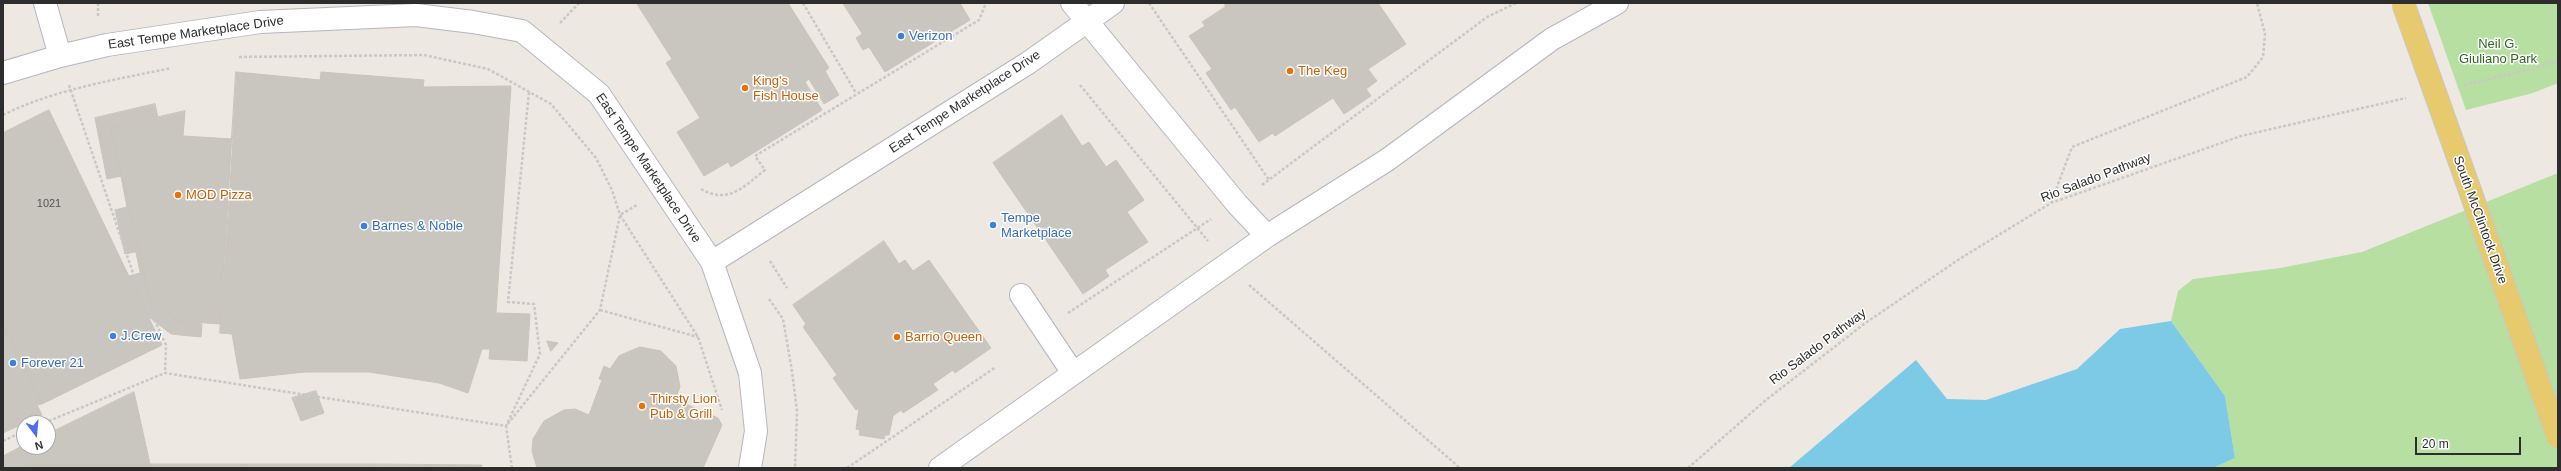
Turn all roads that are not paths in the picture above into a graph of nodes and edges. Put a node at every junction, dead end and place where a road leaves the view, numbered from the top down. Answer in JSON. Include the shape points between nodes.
{"nodes":[{"id":1,"x":45,"y":3,"type":"edge"},
{"id":2,"x":1072,"y":3,"type":"edge"},
{"id":3,"x":1113,"y":3,"type":"edge"},
{"id":4,"x":1617,"y":3,"type":"edge"},
{"id":5,"x":2402,"y":3,"type":"edge"},
{"id":6,"x":1087,"y":21,"type":"junction"},
{"id":7,"x":60,"y":56,"type":"junction"},
{"id":8,"x":3,"y":73,"type":"edge"},
{"id":9,"x":1267,"y":236,"type":"junction"},
{"id":10,"x":712,"y":262,"type":"junction"},
{"id":11,"x":1021,"y":295,"type":"dead end"},
{"id":12,"x":1073,"y":373,"type":"junction"},
{"id":13,"x":2558,"y":437,"type":"edge"},
{"id":14,"x":750,"y":468,"type":"edge"},
{"id":15,"x":940,"y":468,"type":"edge"}],
"edges":[{"from":1,"to":7,"type":"lane"},
{"from":2,"to":6,"type":"lane"},
{"from":3,"to":6,"type":"lane","name":"East Tempe Marketplace Drive"},
{"from":4,"to":9,"type":"lane","via":[[1552,39],[1387,160]]},
{"from":5,"to":13,"type":"main road","name":"South McClintock Drive","bridge":true},
{"from":6,"to":9,"type":"lane","via":[[1236,204]]},
{"from":6,"to":10,"type":"lane","name":"East Tempe Marketplace Drive","via":[[1028,63]]},
{"from":7,"to":8,"type":"lane","name":"East Tempe Marketplace Drive"},
{"from":7,"to":10,"type":"lane","name":"East Tempe Marketplace Drive","via":[[161,35],[312,18],[416,15],[522,31],[599,94]]},
{"from":9,"to":12,"type":"lane"},
{"from":10,"to":14,"type":"lane","name":"East Tempe Marketplace Drive","via":[[750,373],[756,431]]},
{"from":11,"to":12,"type":"lane"},
{"from":12,"to":15,"type":"lane"}]}
